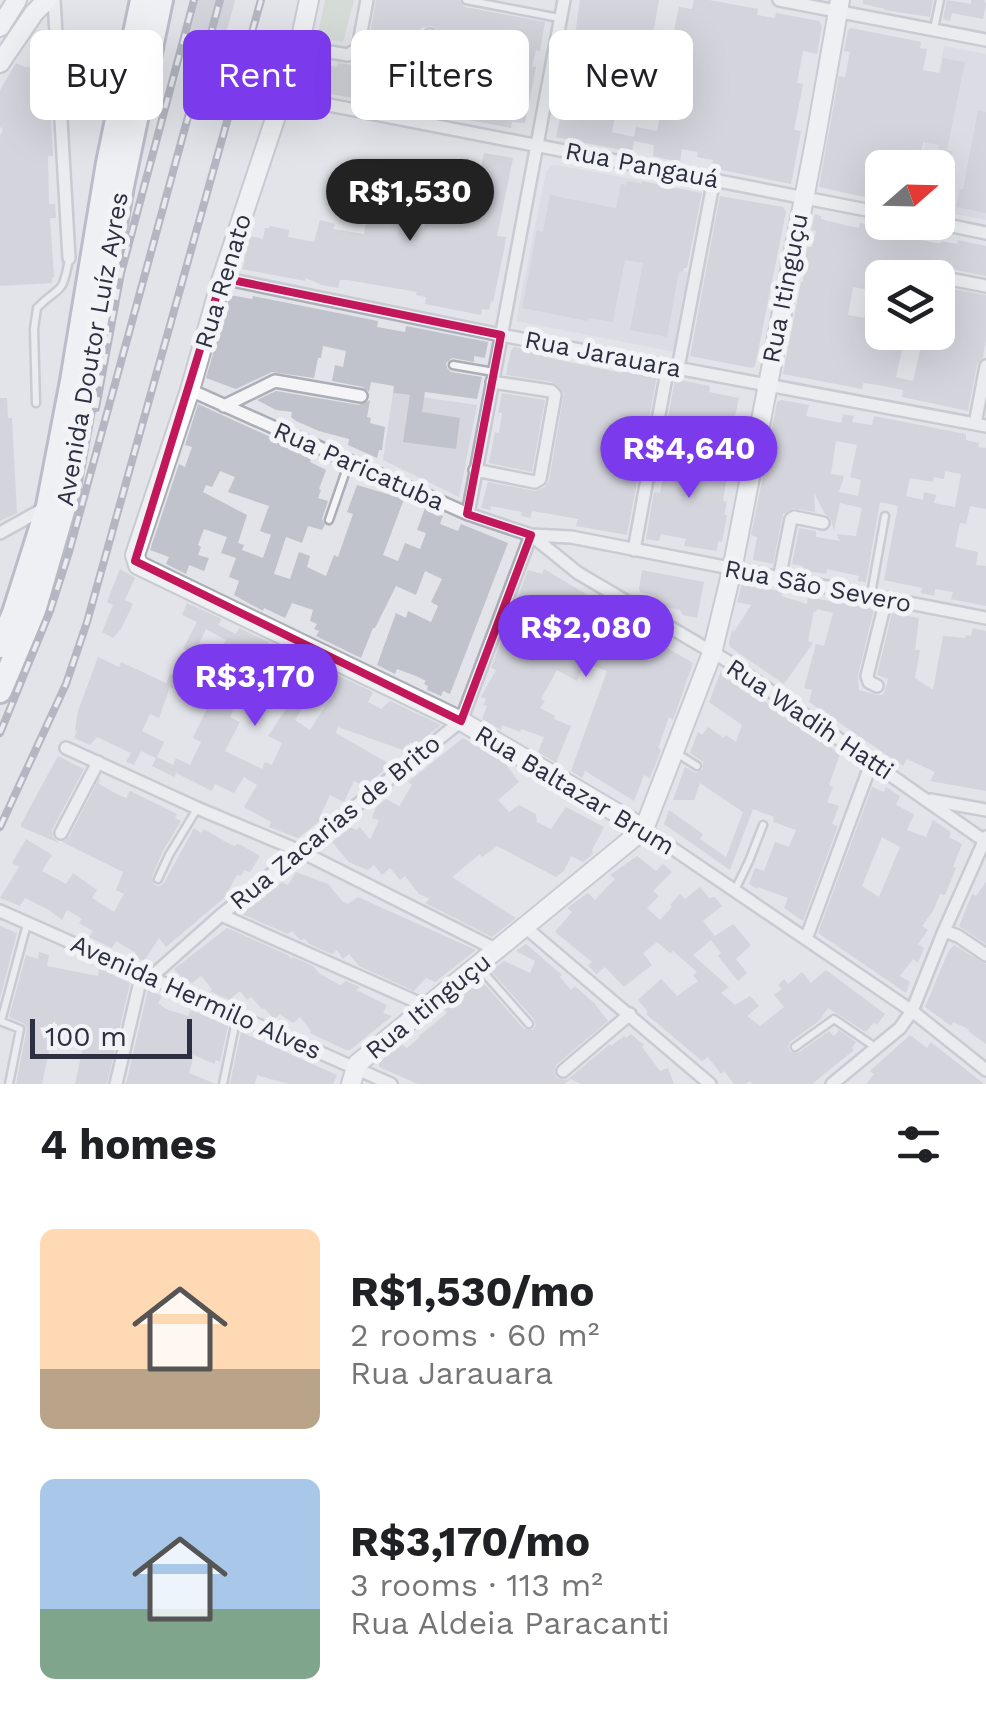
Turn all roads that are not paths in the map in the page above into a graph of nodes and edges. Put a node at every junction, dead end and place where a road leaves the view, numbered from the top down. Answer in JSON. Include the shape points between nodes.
{"nodes":[{"id":1,"x":17,"y":0,"type":"edge"},
{"id":2,"x":142,"y":0,"type":"edge"},
{"id":3,"x":160,"y":0,"type":"edge"},
{"id":4,"x":310,"y":0,"type":"edge"},
{"id":5,"x":368,"y":0,"type":"edge"},
{"id":6,"x":466,"y":0,"type":"edge"},
{"id":7,"x":564,"y":0,"type":"edge"},
{"id":8,"x":779,"y":0,"type":"edge"},
{"id":9,"x":940,"y":0,"type":"edge"},
{"id":10,"x":42,"y":3,"type":"edge"},
{"id":11,"x":839,"y":6,"type":"edge"},
{"id":12,"x":560,"y":18,"type":"junction"},
{"id":13,"x":0,"y":27,"type":"edge"},
{"id":14,"x":303,"y":30,"type":"edge"},
{"id":15,"x":934,"y":30,"type":"junction"},
{"id":16,"x":986,"y":40,"type":"edge"},
{"id":17,"x":331,"y":52,"type":"edge"},
{"id":18,"x":0,"y":63,"type":"edge"},
{"id":19,"x":275,"y":120,"type":"edge"},
{"id":20,"x":410,"y":120,"type":"edge"},
{"id":21,"x":537,"y":145,"type":"junction"},
{"id":22,"x":714,"y":179,"type":"junction"},
{"id":23,"x":804,"y":198,"type":"junction"},
{"id":24,"x":865,"y":210,"type":"edge"},
{"id":25,"x":955,"y":227,"type":"edge"},
{"id":26,"x":986,"y":233,"type":"edge"},
{"id":27,"x":69,"y":258,"type":"joint"},
{"id":28,"x":222,"y":278,"type":"junction"},
{"id":29,"x":955,"y":280,"type":"edge"},
{"id":30,"x":986,"y":286,"type":"edge"},
{"id":31,"x":501,"y":334,"type":"junction"},
{"id":32,"x":453,"y":365,"type":"dead end"},
{"id":33,"x":986,"y":366,"type":"edge"},
{"id":34,"x":673,"y":367,"type":"junction"},
{"id":35,"x":493,"y":377,"type":"junction"},
{"id":36,"x":766,"y":385,"type":"junction"},
{"id":37,"x":190,"y":390,"type":"junction"},
{"id":38,"x":362,"y":396,"type":"dead end"},
{"id":39,"x":36,"y":403,"type":"dead end"},
{"id":40,"x":224,"y":406,"type":"junction"},
{"id":41,"x":980,"y":425,"type":"edge"},
{"id":42,"x":350,"y":461,"type":"junction"},
{"id":43,"x":475,"y":470,"type":"junction"},
{"id":44,"x":48,"y":506,"type":"junction"},
{"id":45,"x":468,"y":514,"type":"junction"},
{"id":46,"x":886,"y":516,"type":"dead end"},
{"id":47,"x":330,"y":520,"type":"dead end"},
{"id":48,"x":824,"y":522,"type":"dead end"},
{"id":49,"x":12,"y":526,"type":"junction"},
{"id":50,"x":0,"y":532,"type":"edge"},
{"id":51,"x":41,"y":533,"type":"junction"},
{"id":52,"x":531,"y":534,"type":"junction"},
{"id":53,"x":634,"y":550,"type":"junction"},
{"id":54,"x":135,"y":561,"type":"joint"},
{"id":55,"x":732,"y":570,"type":"junction"},
{"id":56,"x":779,"y":578,"type":"junction"},
{"id":57,"x":870,"y":596,"type":"junction"},
{"id":58,"x":886,"y":598,"type":"junction"},
{"id":59,"x":986,"y":618,"type":"edge"},
{"id":60,"x":0,"y":646,"type":"edge"},
{"id":61,"x":712,"y":654,"type":"junction"},
{"id":62,"x":877,"y":686,"type":"dead end"},
{"id":63,"x":0,"y":691,"type":"edge"},
{"id":64,"x":461,"y":721,"type":"junction"},
{"id":65,"x":66,"y":748,"type":"dead end"},
{"id":66,"x":674,"y":752,"type":"junction"},
{"id":67,"x":872,"y":761,"type":"junction"},
{"id":68,"x":98,"y":762,"type":"junction"},
{"id":69,"x":697,"y":766,"type":"dead end"},
{"id":70,"x":928,"y":800,"type":"junction"},
{"id":71,"x":197,"y":808,"type":"junction"},
{"id":72,"x":986,"y":810,"type":"edge"},
{"id":73,"x":763,"y":825,"type":"dead end"},
{"id":74,"x":644,"y":829,"type":"junction"},
{"id":75,"x":61,"y":833,"type":"dead end"},
{"id":76,"x":985,"y":840,"type":"edge"},
{"id":77,"x":300,"y":851,"type":"junction"},
{"id":78,"x":158,"y":879,"type":"dead end"},
{"id":79,"x":734,"y":891,"type":"junction"},
{"id":80,"x":0,"y":911,"type":"edge"},
{"id":81,"x":221,"y":914,"type":"junction"},
{"id":82,"x":27,"y":922,"type":"junction"},
{"id":83,"x":525,"y":927,"type":"junction"},
{"id":84,"x":944,"y":931,"type":"junction"},
{"id":85,"x":806,"y":940,"type":"junction"},
{"id":86,"x":496,"y":950,"type":"junction"},
{"id":87,"x":986,"y":956,"type":"edge"},
{"id":88,"x":477,"y":966,"type":"junction"},
{"id":89,"x":147,"y":975,"type":"junction"},
{"id":90,"x":426,"y":1006,"type":"junction"},
{"id":91,"x":912,"y":1011,"type":"junction"},
{"id":92,"x":630,"y":1014,"type":"junction"},
{"id":93,"x":237,"y":1015,"type":"junction"},
{"id":94,"x":1,"y":1021,"type":"edge"},
{"id":95,"x":529,"y":1024,"type":"dead end"},
{"id":96,"x":795,"y":1047,"type":"dead end"},
{"id":97,"x":876,"y":1048,"type":"junction"},
{"id":98,"x":986,"y":1070,"type":"edge"},
{"id":99,"x":563,"y":1071,"type":"dead end"},
{"id":100,"x":353,"y":1076,"type":"edge"},
{"id":101,"x":10,"y":1084,"type":"edge"},
{"id":102,"x":116,"y":1084,"type":"edge"},
{"id":103,"x":223,"y":1084,"type":"edge"},
{"id":104,"x":391,"y":1084,"type":"edge"},
{"id":105,"x":710,"y":1084,"type":"edge"},
{"id":106,"x":832,"y":1084,"type":"edge"}],
"edges":[{"from":1,"to":13,"type":"main road"},
{"from":2,"to":44,"type":"highway","name":"Avenida Doutor Luíz Ayres"},
{"from":3,"to":63,"type":"highway","name":"Avenida Doutor Luíz Ayres","via":[[65,504],[34,611]]},
{"from":4,"to":14,"type":"main road","name":"Rua Renato"},
{"from":5,"to":17,"type":"street","via":[[358,48],[348,55]]},
{"from":6,"to":12,"type":"lane"},
{"from":7,"to":12,"type":"street"},
{"from":8,"to":11,"type":"street"},
{"from":9,"to":15,"type":"lane"},
{"from":10,"to":18,"type":"main road"},
{"from":10,"to":27,"type":"street"},
{"from":11,"to":15,"type":"street"},
{"from":11,"to":23,"type":"main road","name":"Rua Itinguçu"},
{"from":12,"to":21,"type":"street"},
{"from":15,"to":16,"type":"street"},
{"from":19,"to":28,"type":"main road","name":"Rua Renato"},
{"from":20,"to":21,"type":"street","name":"Rua Pangauá"},
{"from":21,"to":22,"type":"street","name":"Rua Pangauá"},
{"from":21,"to":31,"type":"street"},
{"from":22,"to":23,"type":"street","name":"Rua Pangauá"},
{"from":22,"to":34,"type":"street"},
{"from":23,"to":24,"type":"street","name":"Rua Pangauá"},
{"from":23,"to":36,"type":"main road","name":"Rua Itinguçu"},
{"from":25,"to":26,"type":"street"},
{"from":27,"to":39,"type":"lane","via":[[64,284],[37,308]]},
{"from":28,"to":31,"type":"street","name":"Rua Jarauara"},
{"from":28,"to":37,"type":"main road","name":"Rua Renato"},
{"from":29,"to":30,"type":"street"},
{"from":31,"to":34,"type":"street","name":"Rua Jarauara"},
{"from":31,"to":35,"type":"street"},
{"from":32,"to":35,"type":"lane"},
{"from":33,"to":41,"type":"street"},
{"from":34,"to":36,"type":"street","name":"Rua Jarauara"},
{"from":34,"to":53,"type":"street"},
{"from":35,"to":43,"type":"street"},
{"from":35,"to":43,"type":"street","via":[[555,395],[538,481]]},
{"from":36,"to":41,"type":"street","name":"Rua Jarauara"},
{"from":36,"to":55,"type":"main road","name":"Rua Itinguçu"},
{"from":37,"to":40,"type":"street","name":"Rua Paricatuba"},
{"from":37,"to":54,"type":"main road","name":"Rua Renato"},
{"from":38,"to":40,"type":"street","via":[[275,381]]},
{"from":40,"to":42,"type":"street","name":"Rua Paricatuba"},
{"from":42,"to":45,"type":"street","name":"Rua Paricatuba"},
{"from":42,"to":47,"type":"lane"},
{"from":43,"to":45,"type":"street"},
{"from":44,"to":49,"type":"street"},
{"from":44,"to":51,"type":"highway","name":"Avenida Doutor Luíz Ayres"},
{"from":45,"to":52,"type":"street","name":"Rua Paricatuba"},
{"from":46,"to":57,"type":"lane"},
{"from":48,"to":56,"type":"street","via":[[791,519]]},
{"from":49,"to":50,"type":"street"},
{"from":49,"to":51,"type":"street"},
{"from":51,"to":60,"type":"highway","name":"Avenida Doutor Luíz Ayres"},
{"from":52,"to":53,"type":"street","name":"Rua São Severo"},
{"from":52,"to":61,"type":"street","name":"Rua Wadih Hatti","via":[[578,574]]},
{"from":52,"to":64,"type":"street","name":"Rua Zacarias de Brito"},
{"from":53,"to":55,"type":"street","name":"Rua São Severo"},
{"from":54,"to":64,"type":"main road","name":"Rua Baltazar Brum"},
{"from":55,"to":56,"type":"street","name":"Rua São Severo"},
{"from":55,"to":61,"type":"main road","name":"Rua Itinguçu"},
{"from":56,"to":57,"type":"street","name":"Rua São Severo"},
{"from":57,"to":58,"type":"street","name":"Rua São Severo"},
{"from":58,"to":59,"type":"street","name":"Rua São Severo"},
{"from":58,"to":62,"type":"street","via":[[867,676]]},
{"from":61,"to":66,"type":"main road","name":"Rua Itinguçu"},
{"from":61,"to":67,"type":"street","name":"Rua Wadih Hatti"},
{"from":64,"to":74,"type":"main road","name":"Rua Baltazar Brum"},
{"from":64,"to":77,"type":"street","name":"Rua Zacarias de Brito"},
{"from":65,"to":68,"type":"street"},
{"from":66,"to":69,"type":"lane"},
{"from":66,"to":74,"type":"main road","name":"Rua Itinguçu"},
{"from":67,"to":70,"type":"street","name":"Rua Wadih Hatti"},
{"from":67,"to":85,"type":"street"},
{"from":68,"to":71,"type":"street"},
{"from":68,"to":75,"type":"street"},
{"from":70,"to":72,"type":"street"},
{"from":70,"to":76,"type":"street","name":"Rua Wadih Hatti"},
{"from":71,"to":77,"type":"street"},
{"from":71,"to":78,"type":"lane"},
{"from":73,"to":79,"type":"lane"},
{"from":74,"to":79,"type":"street","name":"Rua Baltazar Brum"},
{"from":74,"to":83,"type":"main road","name":"Rua Itinguçu"},
{"from":76,"to":84,"type":"street"},
{"from":77,"to":81,"type":"street","name":"Rua Zacarias de Brito"},
{"from":77,"to":86,"type":"street"},
{"from":79,"to":85,"type":"street","name":"Rua Baltazar Brum"},
{"from":80,"to":82,"type":"street","name":"Avenida Hermilo Alves"},
{"from":81,"to":89,"type":"street","name":"Rua Zacarias de Brito"},
{"from":81,"to":90,"type":"street"},
{"from":82,"to":89,"type":"street","name":"Avenida Hermilo Alves"},
{"from":82,"to":94,"type":"lane"},
{"from":83,"to":86,"type":"main road","name":"Rua Itinguçu"},
{"from":83,"to":92,"type":"street"},
{"from":84,"to":87,"type":"street"},
{"from":84,"to":91,"type":"street"},
{"from":85,"to":91,"type":"street","name":"Rua Baltazar Brum"},
{"from":86,"to":88,"type":"main road","name":"Rua Itinguçu"},
{"from":88,"to":90,"type":"main road","name":"Rua Itinguçu"},
{"from":88,"to":95,"type":"lane"},
{"from":89,"to":93,"type":"street","name":"Avenida Hermilo Alves"},
{"from":89,"to":102,"type":"street"},
{"from":90,"to":100,"type":"main road","name":"Rua Itinguçu"},
{"from":91,"to":97,"type":"street"},
{"from":91,"to":98,"type":"street","name":"Rua Baltazar Brum"},
{"from":92,"to":99,"type":"street"},
{"from":92,"to":105,"type":"street"},
{"from":93,"to":100,"type":"street","name":"Avenida Hermilo Alves"},
{"from":93,"to":103,"type":"lane"},
{"from":94,"to":101,"type":"lane","via":[[20,1029]]},
{"from":96,"to":97,"type":"lane","via":[[834,1019]]},
{"from":97,"to":106,"type":"street"},
{"from":100,"to":104,"type":"street","name":"Avenida Hermilo Alves"}]}
